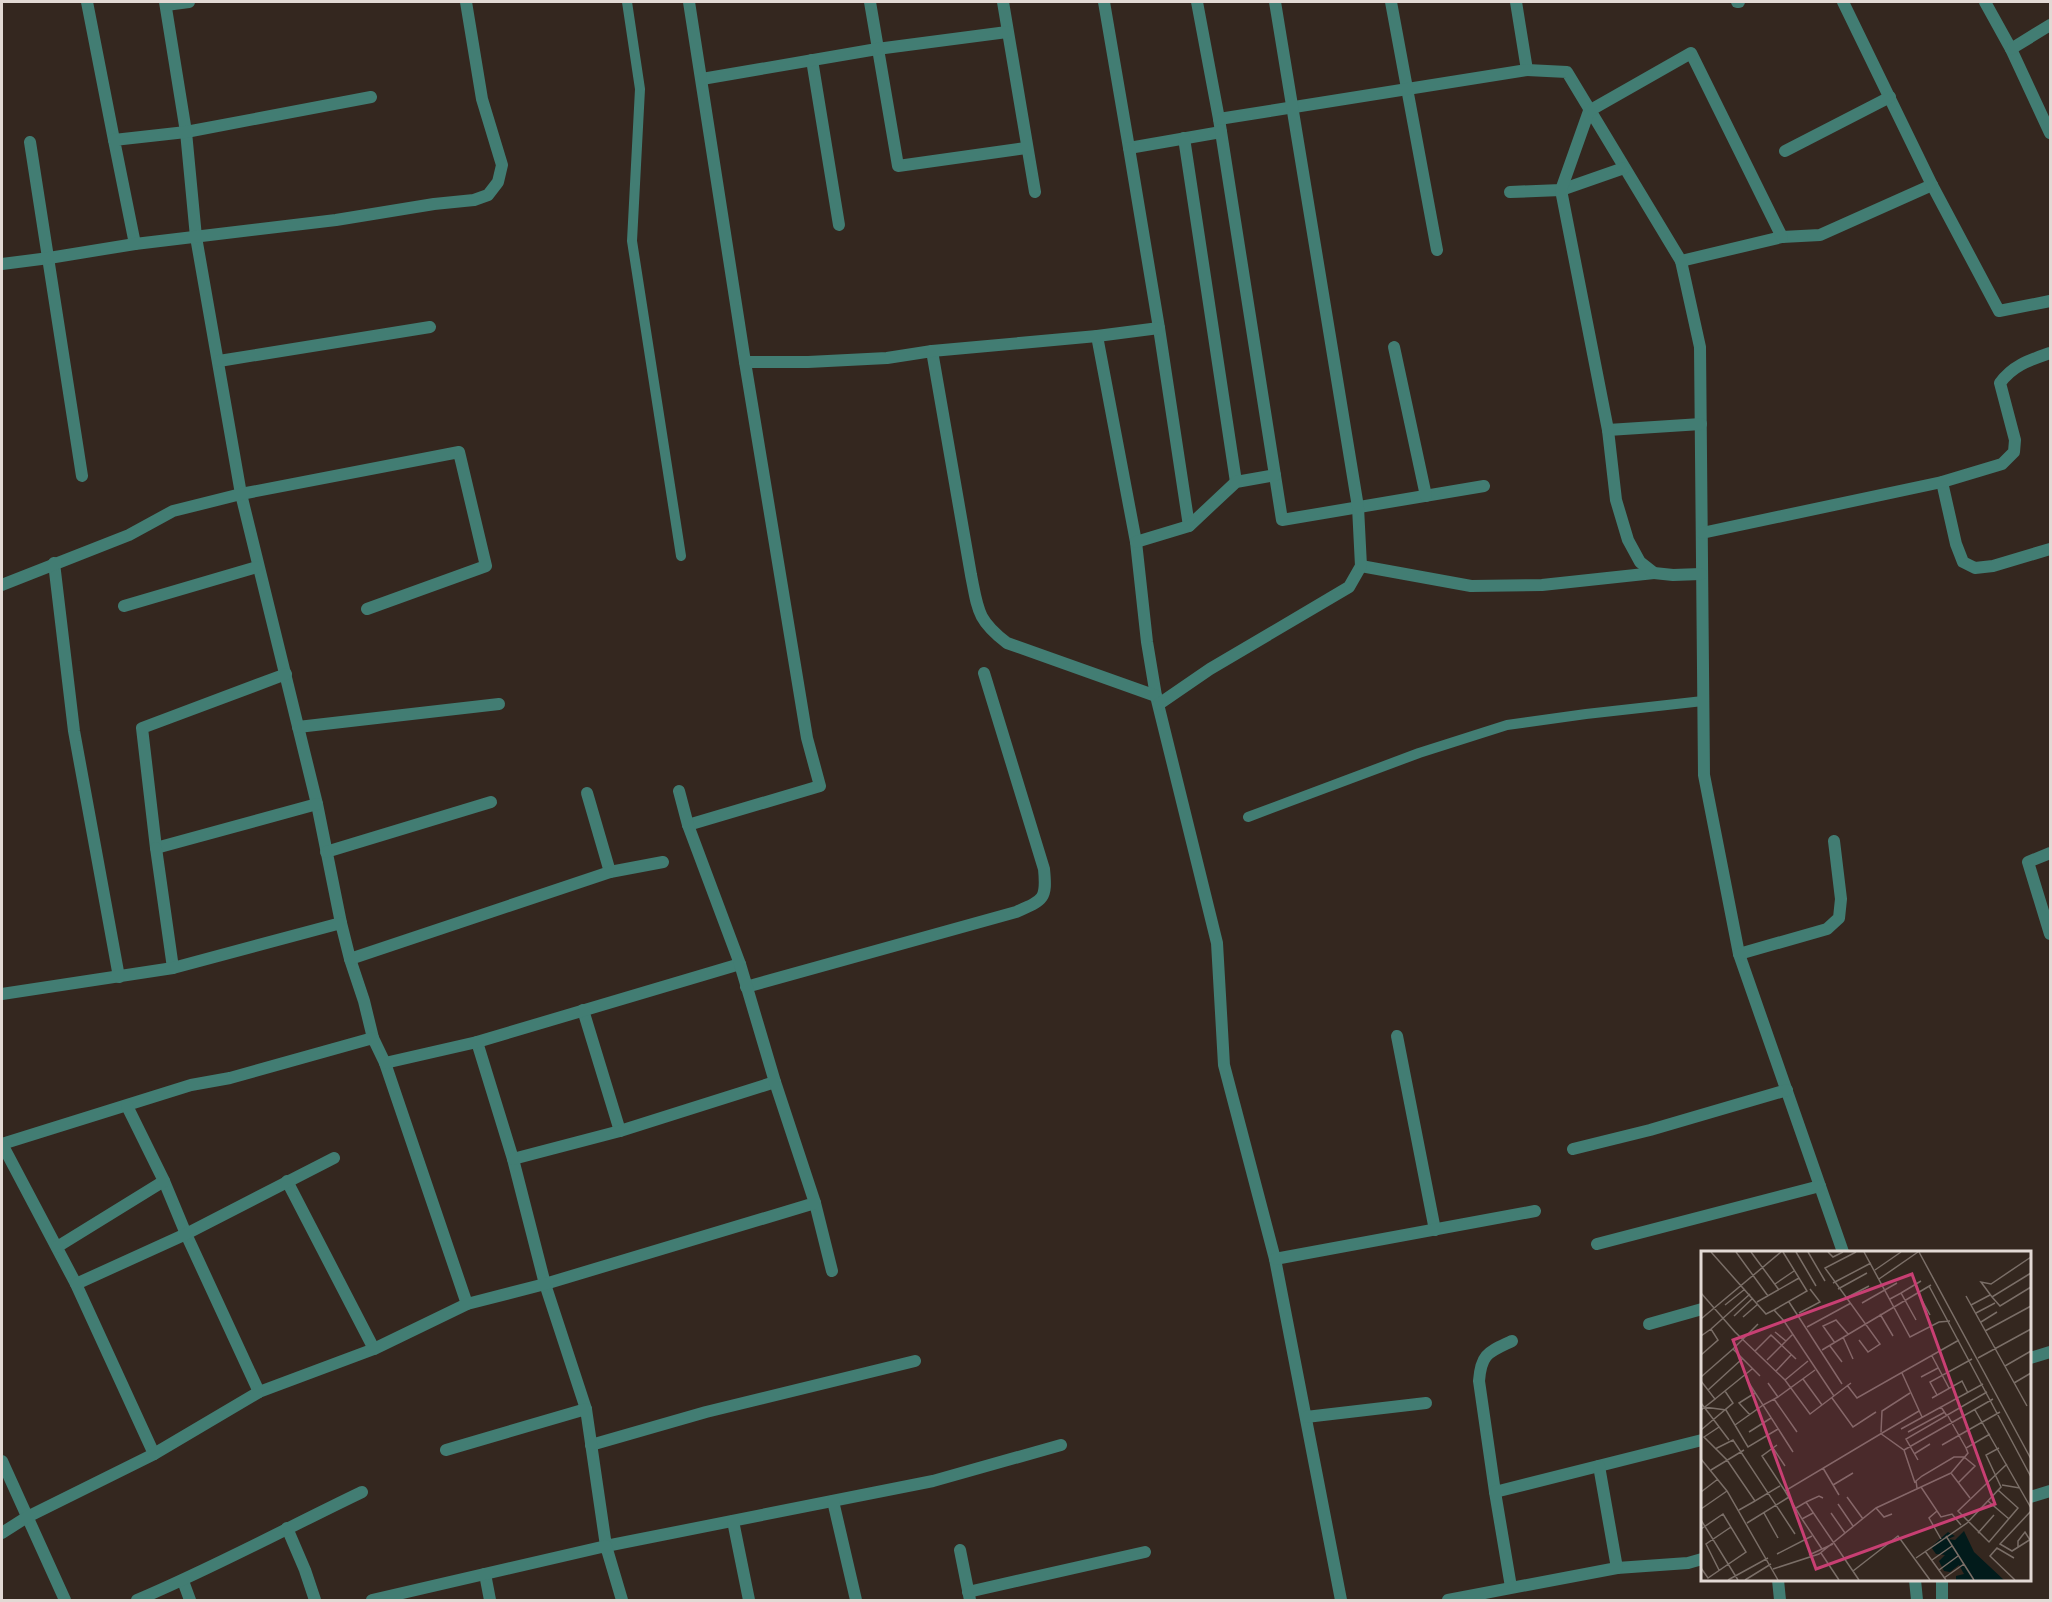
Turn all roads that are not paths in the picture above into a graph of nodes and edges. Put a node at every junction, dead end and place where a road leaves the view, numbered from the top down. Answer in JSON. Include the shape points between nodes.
{"nodes":[{"id":1,"x":87,"y":2,"type":"edge"},
{"id":2,"x":189,"y":2,"type":"edge"},
{"id":3,"x":466,"y":2,"type":"edge"},
{"id":4,"x":627,"y":2,"type":"edge"},
{"id":5,"x":689,"y":2,"type":"edge"},
{"id":6,"x":870,"y":2,"type":"edge"},
{"id":7,"x":1003,"y":2,"type":"edge"},
{"id":8,"x":1104,"y":2,"type":"edge"},
{"id":9,"x":1197,"y":2,"type":"edge"},
{"id":10,"x":1275,"y":2,"type":"edge"},
{"id":11,"x":1391,"y":2,"type":"edge"},
{"id":12,"x":1516,"y":2,"type":"edge"},
{"id":13,"x":1843,"y":2,"type":"edge"},
{"id":14,"x":1985,"y":2,"type":"edge"},
{"id":15,"x":166,"y":3,"type":"edge"},
{"id":16,"x":2050,"y":25,"type":"edge"},
{"id":17,"x":1007,"y":32,"type":"junction"},
{"id":18,"x":877,"y":49,"type":"junction"},
{"id":19,"x":2011,"y":49,"type":"junction"},
{"id":20,"x":812,"y":60,"type":"junction"},
{"id":21,"x":1527,"y":70,"type":"junction"},
{"id":22,"x":702,"y":79,"type":"junction"},
{"id":23,"x":1407,"y":89,"type":"junction"},
{"id":24,"x":371,"y":97,"type":"dead end"},
{"id":25,"x":1890,"y":97,"type":"junction"},
{"id":26,"x":1292,"y":107,"type":"junction"},
{"id":27,"x":1589,"y":111,"type":"junction"},
{"id":28,"x":1220,"y":125,"type":"junction"},
{"id":29,"x":186,"y":132,"type":"junction"},
{"id":30,"x":2050,"y":132,"type":"edge"},
{"id":31,"x":1184,"y":138,"type":"junction"},
{"id":32,"x":114,"y":140,"type":"junction"},
{"id":33,"x":30,"y":142,"type":"dead end"},
{"id":34,"x":1026,"y":148,"type":"junction"},
{"id":35,"x":1129,"y":148,"type":"junction"},
{"id":36,"x":1785,"y":151,"type":"dead end"},
{"id":37,"x":1624,"y":168,"type":"junction"},
{"id":38,"x":1932,"y":185,"type":"junction"},
{"id":39,"x":1562,"y":190,"type":"junction"},
{"id":40,"x":1035,"y":192,"type":"dead end"},
{"id":41,"x":1509,"y":192,"type":"dead end"},
{"id":42,"x":840,"y":225,"type":"dead end"},
{"id":43,"x":196,"y":237,"type":"junction"},
{"id":44,"x":1782,"y":237,"type":"junction"},
{"id":45,"x":135,"y":244,"type":"junction"},
{"id":46,"x":1437,"y":250,"type":"dead end"},
{"id":47,"x":49,"y":258,"type":"junction"},
{"id":48,"x":1681,"y":261,"type":"junction"},
{"id":49,"x":2,"y":264,"type":"edge"},
{"id":50,"x":2050,"y":301,"type":"edge"},
{"id":51,"x":430,"y":327,"type":"dead end"},
{"id":52,"x":1160,"y":328,"type":"junction"},
{"id":53,"x":1097,"y":336,"type":"junction"},
{"id":54,"x":1394,"y":347,"type":"dead end"},
{"id":55,"x":932,"y":351,"type":"junction"},
{"id":56,"x":2050,"y":353,"type":"edge"},
{"id":57,"x":219,"y":361,"type":"junction"},
{"id":58,"x":745,"y":362,"type":"junction"},
{"id":59,"x":1701,"y":424,"type":"junction"},
{"id":60,"x":1608,"y":430,"type":"junction"},
{"id":61,"x":1275,"y":475,"type":"junction"},
{"id":62,"x":81,"y":476,"type":"dead end"},
{"id":63,"x":1236,"y":482,"type":"junction"},
{"id":64,"x":1942,"y":482,"type":"junction"},
{"id":65,"x":1484,"y":486,"type":"dead end"},
{"id":66,"x":241,"y":494,"type":"junction"},
{"id":67,"x":1426,"y":496,"type":"junction"},
{"id":68,"x":1358,"y":507,"type":"junction"},
{"id":69,"x":1189,"y":526,"type":"junction"},
{"id":70,"x":1702,"y":533,"type":"junction"},
{"id":71,"x":1136,"y":542,"type":"junction"},
{"id":72,"x":2050,"y":549,"type":"edge"},
{"id":73,"x":681,"y":556,"type":"dead end"},
{"id":74,"x":54,"y":563,"type":"junction"},
{"id":75,"x":1361,"y":566,"type":"junction"},
{"id":76,"x":257,"y":567,"type":"junction"},
{"id":77,"x":1654,"y":573,"type":"junction"},
{"id":78,"x":1701,"y":574,"type":"junction"},
{"id":79,"x":2,"y":585,"type":"edge"},
{"id":80,"x":124,"y":606,"type":"dead end"},
{"id":81,"x":367,"y":609,"type":"dead end"},
{"id":82,"x":984,"y":673,"type":"dead end"},
{"id":83,"x":286,"y":674,"type":"junction"},
{"id":84,"x":1158,"y":700,"type":"junction"},
{"id":85,"x":1703,"y":700,"type":"junction"},
{"id":86,"x":499,"y":704,"type":"dead end"},
{"id":87,"x":298,"y":727,"type":"junction"},
{"id":88,"x":680,"y":790,"type":"dead end"},
{"id":89,"x":587,"y":793,"type":"dead end"},
{"id":90,"x":491,"y":802,"type":"dead end"},
{"id":91,"x":317,"y":804,"type":"junction"},
{"id":92,"x":1248,"y":817,"type":"dead end"},
{"id":93,"x":688,"y":825,"type":"junction"},
{"id":94,"x":1834,"y":841,"type":"dead end"},
{"id":95,"x":156,"y":848,"type":"junction"},
{"id":96,"x":326,"y":852,"type":"junction"},
{"id":97,"x":2050,"y":854,"type":"edge"},
{"id":98,"x":663,"y":861,"type":"dead end"},
{"id":99,"x":610,"y":872,"type":"junction"},
{"id":100,"x":341,"y":923,"type":"junction"},
{"id":101,"x":2050,"y":933,"type":"edge"},
{"id":102,"x":1739,"y":954,"type":"junction"},
{"id":103,"x":350,"y":959,"type":"junction"},
{"id":104,"x":740,"y":964,"type":"junction"},
{"id":105,"x":174,"y":968,"type":"junction"},
{"id":106,"x":119,"y":977,"type":"junction"},
{"id":107,"x":746,"y":987,"type":"junction"},
{"id":108,"x":2,"y":994,"type":"edge"},
{"id":109,"x":583,"y":1010,"type":"junction"},
{"id":110,"x":1397,"y":1036,"type":"dead end"},
{"id":111,"x":373,"y":1038,"type":"junction"},
{"id":112,"x":477,"y":1042,"type":"junction"},
{"id":113,"x":385,"y":1063,"type":"junction"},
{"id":114,"x":775,"y":1082,"type":"junction"},
{"id":115,"x":1787,"y":1090,"type":"junction"},
{"id":116,"x":127,"y":1106,"type":"junction"},
{"id":117,"x":620,"y":1131,"type":"junction"},
{"id":118,"x":2,"y":1144,"type":"edge"},
{"id":119,"x":1573,"y":1149,"type":"dead end"},
{"id":120,"x":333,"y":1158,"type":"dead end"},
{"id":121,"x":513,"y":1159,"type":"junction"},
{"id":122,"x":164,"y":1181,"type":"junction"},
{"id":123,"x":287,"y":1181,"type":"junction"},
{"id":124,"x":1820,"y":1186,"type":"junction"},
{"id":125,"x":814,"y":1203,"type":"junction"},
{"id":126,"x":1535,"y":1211,"type":"dead end"},
{"id":127,"x":1435,"y":1230,"type":"junction"},
{"id":128,"x":186,"y":1234,"type":"junction"},
{"id":129,"x":1597,"y":1245,"type":"dead end"},
{"id":130,"x":57,"y":1247,"type":"junction"},
{"id":131,"x":1843,"y":1251,"type":"edge"},
{"id":132,"x":1275,"y":1260,"type":"junction"},
{"id":133,"x":832,"y":1271,"type":"dead end"},
{"id":134,"x":76,"y":1284,"type":"junction"},
{"id":135,"x":545,"y":1284,"type":"junction"},
{"id":136,"x":467,"y":1304,"type":"junction"},
{"id":137,"x":1701,"y":1309,"type":"edge"},
{"id":138,"x":1648,"y":1324,"type":"dead end"},
{"id":139,"x":1512,"y":1341,"type":"dead end"},
{"id":140,"x":374,"y":1349,"type":"junction"},
{"id":141,"x":2050,"y":1352,"type":"edge"},
{"id":142,"x":2031,"y":1358,"type":"edge"},
{"id":143,"x":915,"y":1361,"type":"dead end"},
{"id":144,"x":259,"y":1392,"type":"junction"},
{"id":145,"x":1426,"y":1403,"type":"dead end"},
{"id":146,"x":586,"y":1409,"type":"junction"},
{"id":147,"x":1306,"y":1417,"type":"junction"},
{"id":148,"x":1701,"y":1440,"type":"edge"},
{"id":149,"x":591,"y":1445,"type":"junction"},
{"id":150,"x":1061,"y":1445,"type":"dead end"},
{"id":151,"x":446,"y":1450,"type":"dead end"},
{"id":152,"x":154,"y":1454,"type":"junction"},
{"id":153,"x":2,"y":1461,"type":"edge"},
{"id":154,"x":1599,"y":1466,"type":"junction"},
{"id":155,"x":2050,"y":1491,"type":"edge"},
{"id":156,"x":362,"y":1492,"type":"dead end"},
{"id":157,"x":1495,"y":1492,"type":"junction"},
{"id":158,"x":2031,"y":1497,"type":"edge"},
{"id":159,"x":833,"y":1501,"type":"junction"},
{"id":160,"x":27,"y":1517,"type":"junction"},
{"id":161,"x":733,"y":1521,"type":"junction"},
{"id":162,"x":286,"y":1528,"type":"junction"},
{"id":163,"x":2,"y":1533,"type":"edge"},
{"id":164,"x":606,"y":1546,"type":"junction"},
{"id":165,"x":960,"y":1550,"type":"dead end"},
{"id":166,"x":1145,"y":1552,"type":"dead end"},
{"id":167,"x":1701,"y":1559,"type":"edge"},
{"id":168,"x":1617,"y":1568,"type":"junction"},
{"id":169,"x":485,"y":1574,"type":"junction"},
{"id":170,"x":183,"y":1581,"type":"junction"},
{"id":171,"x":1778,"y":1581,"type":"edge"},
{"id":172,"x":1915,"y":1581,"type":"edge"},
{"id":173,"x":1941,"y":1581,"type":"edge"},
{"id":174,"x":1511,"y":1587,"type":"junction"},
{"id":175,"x":969,"y":1596,"type":"edge"},
{"id":176,"x":65,"y":1600,"type":"edge"},
{"id":177,"x":137,"y":1600,"type":"edge"},
{"id":178,"x":190,"y":1600,"type":"edge"},
{"id":179,"x":315,"y":1600,"type":"edge"},
{"id":180,"x":372,"y":1600,"type":"edge"},
{"id":181,"x":490,"y":1600,"type":"edge"},
{"id":182,"x":622,"y":1600,"type":"edge"},
{"id":183,"x":749,"y":1600,"type":"edge"},
{"id":184,"x":856,"y":1600,"type":"edge"},
{"id":185,"x":1341,"y":1600,"type":"edge"},
{"id":186,"x":1448,"y":1600,"type":"edge"},
{"id":187,"x":1780,"y":1600,"type":"edge"},
{"id":188,"x":1917,"y":1600,"type":"edge"},
{"id":189,"x":1942,"y":1600,"type":"edge"}],
"edges":[{"from":1,"to":32,"type":"street"},
{"from":2,"to":15,"type":"street"},
{"from":3,"to":43,"type":"street","via":[[482,99],[502,165],[498,182],[488,195],[336,220]]},
{"from":4,"to":73,"type":"lane","via":[[640,89],[632,241]]},
{"from":5,"to":22,"type":"street"},
{"from":6,"to":18,"type":"street"},
{"from":7,"to":17,"type":"street"},
{"from":8,"to":35,"type":"street"},
{"from":9,"to":28,"type":"street"},
{"from":10,"to":26,"type":"street"},
{"from":11,"to":23,"type":"street"},
{"from":12,"to":21,"type":"street"},
{"from":13,"to":25,"type":"street"},
{"from":14,"to":19,"type":"street"},
{"from":15,"to":29,"type":"street"},
{"from":16,"to":19,"type":"street"},
{"from":17,"to":18,"type":"street"},
{"from":17,"to":34,"type":"street"},
{"from":18,"to":20,"type":"street"},
{"from":18,"to":34,"type":"street","via":[[898,166]]},
{"from":19,"to":30,"type":"street"},
{"from":20,"to":22,"type":"street"},
{"from":20,"to":42,"type":"street"},
{"from":21,"to":23,"type":"street"},
{"from":21,"to":27,"type":"street","via":[[1567,72]]},
{"from":22,"to":58,"type":"street"},
{"from":23,"to":26,"type":"street"},
{"from":23,"to":46,"type":"street"},
{"from":24,"to":29,"type":"street"},
{"from":25,"to":36,"type":"street"},
{"from":25,"to":38,"type":"street"},
{"from":26,"to":28,"type":"street"},
{"from":26,"to":68,"type":"street"},
{"from":27,"to":37,"type":"street"},
{"from":27,"to":39,"type":"street"},
{"from":27,"to":44,"type":"street","via":[[1691,53]]},
{"from":28,"to":31,"type":"street"},
{"from":28,"to":61,"type":"street"},
{"from":29,"to":32,"type":"street"},
{"from":29,"to":43,"type":"street"},
{"from":31,"to":35,"type":"street"},
{"from":31,"to":63,"type":"street"},
{"from":32,"to":45,"type":"street"},
{"from":33,"to":47,"type":"street"},
{"from":34,"to":40,"type":"street"},
{"from":35,"to":52,"type":"street"},
{"from":37,"to":39,"type":"street"},
{"from":37,"to":48,"type":"street"},
{"from":38,"to":44,"type":"street","via":[[1820,235]]},
{"from":38,"to":50,"type":"street","via":[[1999,311]]},
{"from":39,"to":41,"type":"street"},
{"from":39,"to":60,"type":"street"},
{"from":43,"to":45,"type":"street"},
{"from":43,"to":57,"type":"street"},
{"from":44,"to":48,"type":"street"},
{"from":45,"to":47,"type":"street"},
{"from":47,"to":49,"type":"street"},
{"from":47,"to":62,"type":"street"},
{"from":48,"to":59,"type":"street","via":[[1700,346]]},
{"from":51,"to":57,"type":"street"},
{"from":52,"to":53,"type":"street"},
{"from":52,"to":69,"type":"street"},
{"from":53,"to":55,"type":"street"},
{"from":53,"to":71,"type":"street"},
{"from":54,"to":67,"type":"street"},
{"from":55,"to":58,"type":"street","via":[[876,358]]},
{"from":55,"to":84,"type":"street","via":[[978,610],[989,629],[1006,643]]},
{"from":56,"to":64,"type":"street","via":[[2025,361],[2007,372],[2000,383],[2015,440],[2014,452],[2001,464]]},
{"from":57,"to":66,"type":"street"},
{"from":58,"to":93,"type":"street","via":[[807,738],[820,786]]},
{"from":59,"to":60,"type":"street"},
{"from":59,"to":70,"type":"street"},
{"from":60,"to":77,"type":"street","via":[[1616,500],[1628,540],[1640,562]]},
{"from":61,"to":63,"type":"street"},
{"from":61,"to":68,"type":"street","via":[[1282,520]]},
{"from":63,"to":69,"type":"street"},
{"from":64,"to":70,"type":"street"},
{"from":64,"to":72,"type":"street","via":[[1963,562],[1975,568],[1993,566]]},
{"from":65,"to":67,"type":"street"},
{"from":66,"to":74,"type":"street","via":[[173,511],[129,535]]},
{"from":66,"to":76,"type":"street"},
{"from":66,"to":81,"type":"street","via":[[459,452],[486,566]]},
{"from":67,"to":68,"type":"street"},
{"from":68,"to":75,"type":"street"},
{"from":69,"to":71,"type":"street"},
{"from":70,"to":78,"type":"street"},
{"from":71,"to":84,"type":"street"},
{"from":74,"to":79,"type":"street"},
{"from":74,"to":106,"type":"street","via":[[74,731]]},
{"from":75,"to":77,"type":"street","via":[[1471,586],[1542,585]]},
{"from":75,"to":84,"type":"street","via":[[1348,587]]},
{"from":76,"to":80,"type":"street"},
{"from":76,"to":83,"type":"street"},
{"from":77,"to":78,"type":"street"},
{"from":78,"to":85,"type":"street"},
{"from":82,"to":107,"type":"street","via":[[1044,869],[1046,889],[1038,903]]},
{"from":83,"to":87,"type":"street"},
{"from":83,"to":95,"type":"street","via":[[142,728]]},
{"from":84,"to":132,"type":"street","via":[[1217,943],[1224,1065]]},
{"from":85,"to":92,"type":"lane","via":[[1507,725],[1419,753]]},
{"from":85,"to":102,"type":"street","via":[[1704,775]]},
{"from":86,"to":87,"type":"street"},
{"from":87,"to":91,"type":"street"},
{"from":88,"to":93,"type":"street"},
{"from":89,"to":99,"type":"street"},
{"from":90,"to":96,"type":"street"},
{"from":91,"to":95,"type":"street"},
{"from":91,"to":96,"type":"street"},
{"from":93,"to":104,"type":"street"},
{"from":94,"to":102,"type":"street","via":[[1841,899],[1839,918],[1827,929]]},
{"from":95,"to":105,"type":"street"},
{"from":96,"to":100,"type":"street"},
{"from":97,"to":101,"type":"street","via":[[2028,862]]},
{"from":98,"to":99,"type":"street"},
{"from":99,"to":103,"type":"street"},
{"from":100,"to":103,"type":"street"},
{"from":100,"to":105,"type":"street"},
{"from":102,"to":115,"type":"street"},
{"from":103,"to":111,"type":"street"},
{"from":104,"to":107,"type":"street"},
{"from":104,"to":109,"type":"street"},
{"from":105,"to":106,"type":"street"},
{"from":106,"to":108,"type":"street"},
{"from":107,"to":114,"type":"street"},
{"from":109,"to":112,"type":"street"},
{"from":109,"to":117,"type":"street"},
{"from":110,"to":127,"type":"street"},
{"from":111,"to":113,"type":"street"},
{"from":111,"to":116,"type":"street","via":[[191,1085]]},
{"from":112,"to":113,"type":"street"},
{"from":112,"to":121,"type":"street"},
{"from":113,"to":136,"type":"street"},
{"from":114,"to":117,"type":"street"},
{"from":114,"to":125,"type":"street"},
{"from":115,"to":119,"type":"street"},
{"from":115,"to":124,"type":"street"},
{"from":116,"to":118,"type":"street"},
{"from":116,"to":122,"type":"street"},
{"from":117,"to":121,"type":"street"},
{"from":118,"to":130,"type":"street"},
{"from":120,"to":123,"type":"street"},
{"from":121,"to":135,"type":"street"},
{"from":122,"to":128,"type":"street"},
{"from":122,"to":130,"type":"street"},
{"from":123,"to":128,"type":"street"},
{"from":123,"to":140,"type":"street"},
{"from":124,"to":129,"type":"street"},
{"from":124,"to":131,"type":"street"},
{"from":125,"to":133,"type":"street"},
{"from":125,"to":135,"type":"street"},
{"from":126,"to":127,"type":"street"},
{"from":127,"to":132,"type":"street"},
{"from":128,"to":134,"type":"street"},
{"from":128,"to":144,"type":"street"},
{"from":130,"to":134,"type":"street"},
{"from":132,"to":147,"type":"street"},
{"from":134,"to":152,"type":"street"},
{"from":135,"to":136,"type":"street"},
{"from":135,"to":146,"type":"street"},
{"from":136,"to":140,"type":"street"},
{"from":137,"to":138,"type":"street"},
{"from":139,"to":157,"type":"street","via":[[1491,1352],[1480,1364]]},
{"from":140,"to":144,"type":"street"},
{"from":141,"to":142,"type":"street"},
{"from":143,"to":149,"type":"street","via":[[706,1412]]},
{"from":144,"to":152,"type":"street"},
{"from":145,"to":147,"type":"street"},
{"from":146,"to":149,"type":"street"},
{"from":146,"to":151,"type":"street"},
{"from":147,"to":185,"type":"street"},
{"from":148,"to":154,"type":"street"},
{"from":149,"to":164,"type":"street"},
{"from":150,"to":159,"type":"street","via":[[933,1481]]},
{"from":152,"to":160,"type":"street"},
{"from":153,"to":160,"type":"street"},
{"from":154,"to":157,"type":"street"},
{"from":154,"to":168,"type":"street"},
{"from":155,"to":158,"type":"street"},
{"from":156,"to":162,"type":"street"},
{"from":157,"to":174,"type":"street"},
{"from":159,"to":161,"type":"street"},
{"from":159,"to":184,"type":"street"},
{"from":160,"to":163,"type":"street"},
{"from":160,"to":176,"type":"street"},
{"from":161,"to":164,"type":"street"},
{"from":161,"to":183,"type":"street"},
{"from":162,"to":170,"type":"street"},
{"from":162,"to":179,"type":"street"},
{"from":164,"to":169,"type":"street"},
{"from":164,"to":182,"type":"street"},
{"from":165,"to":175,"type":"street"},
{"from":166,"to":175,"type":"street"},
{"from":167,"to":168,"type":"street"},
{"from":168,"to":174,"type":"street"},
{"from":169,"to":180,"type":"street"},
{"from":169,"to":181,"type":"street"},
{"from":170,"to":177,"type":"street"},
{"from":170,"to":178,"type":"street"},
{"from":171,"to":187,"type":"street"},
{"from":172,"to":188,"type":"street"},
{"from":173,"to":189,"type":"street"},
{"from":174,"to":186,"type":"street"}]}
